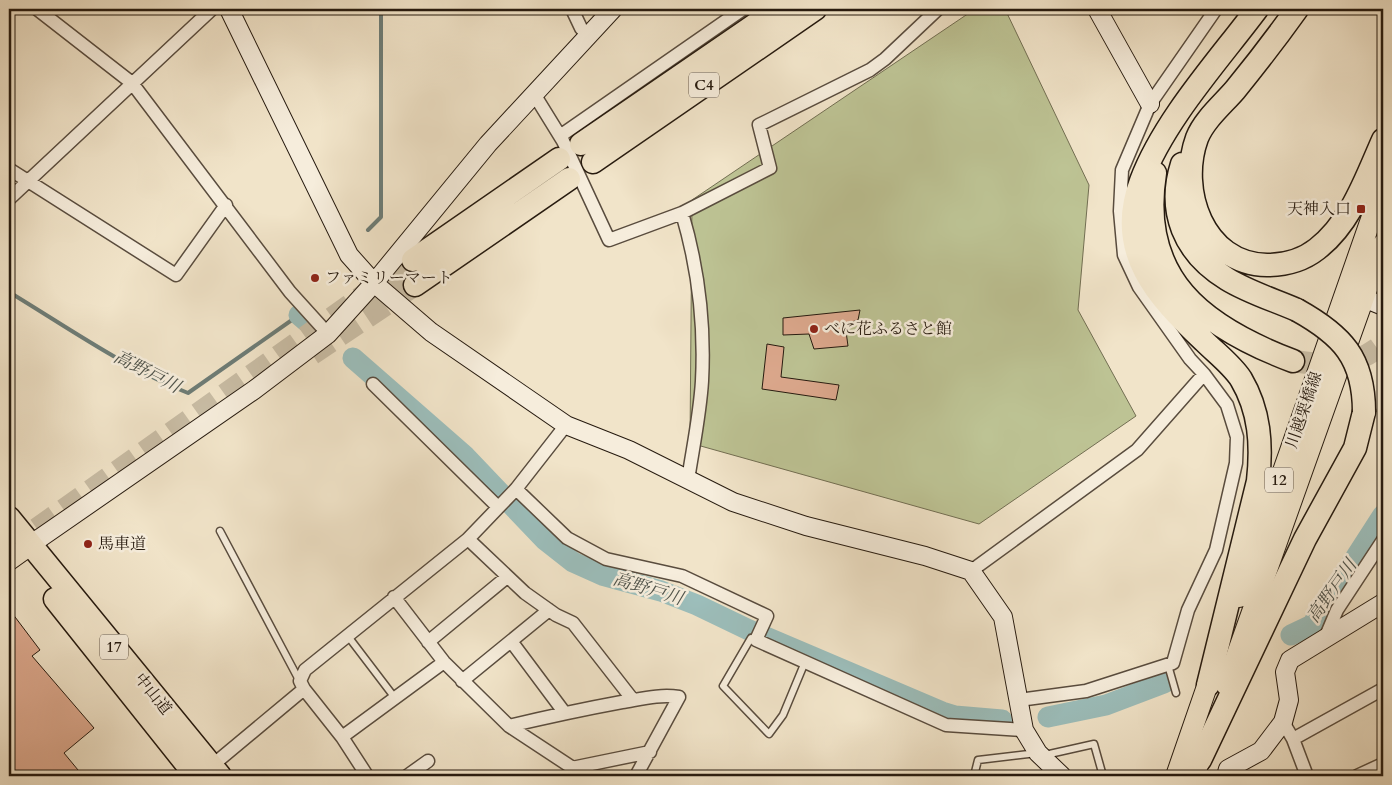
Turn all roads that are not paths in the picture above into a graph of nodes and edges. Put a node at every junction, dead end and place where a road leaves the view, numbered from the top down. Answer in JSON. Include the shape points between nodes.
{"nodes":[{"id":1,"x":38,"y":9,"type":"edge"},
{"id":2,"x":212,"y":9,"type":"edge"},
{"id":3,"x":229,"y":9,"type":"edge"},
{"id":4,"x":572,"y":9,"type":"edge"},
{"id":5,"x":613,"y":9,"type":"edge"},
{"id":6,"x":744,"y":9,"type":"edge"},
{"id":7,"x":778,"y":9,"type":"edge"},
{"id":8,"x":815,"y":9,"type":"edge"},
{"id":9,"x":823,"y":9,"type":"edge"},
{"id":10,"x":938,"y":9,"type":"edge"},
{"id":11,"x":1097,"y":9,"type":"edge"},
{"id":12,"x":1216,"y":9,"type":"edge"},
{"id":13,"x":1257,"y":9,"type":"edge"},
{"id":14,"x":1297,"y":9,"type":"edge"},
{"id":15,"x":588,"y":36,"type":"junction"},
{"id":16,"x":769,"y":40,"type":"junction"},
{"id":17,"x":132,"y":83,"type":"junction"},
{"id":18,"x":534,"y":94,"type":"junction"},
{"id":19,"x":1150,"y":104,"type":"junction"},
{"id":20,"x":1168,"y":130,"type":"junction"},
{"id":21,"x":1198,"y":135,"type":"junction"},
{"id":22,"x":560,"y":136,"type":"junction"},
{"id":23,"x":1383,"y":140,"type":"edge"},
{"id":24,"x":9,"y":169,"type":"edge"},
{"id":25,"x":28,"y":181,"type":"junction"},
{"id":26,"x":1383,"y":185,"type":"edge"},
{"id":27,"x":9,"y":199,"type":"edge"},
{"id":28,"x":226,"y":205,"type":"junction"},
{"id":29,"x":682,"y":213,"type":"junction"},
{"id":30,"x":1383,"y":244,"type":"edge"},
{"id":31,"x":413,"y":260,"type":"tunnel mouth"},
{"id":32,"x":374,"y":283,"type":"junction"},
{"id":33,"x":415,"y":285,"type":"tunnel mouth"},
{"id":34,"x":1346,"y":291,"type":"junction"},
{"id":35,"x":1364,"y":298,"type":"junction"},
{"id":36,"x":1383,"y":306,"type":"edge"},
{"id":37,"x":328,"y":334,"type":"junction"},
{"id":38,"x":1293,"y":361,"type":"tunnel mouth"},
{"id":39,"x":1204,"y":374,"type":"junction"},
{"id":40,"x":373,"y":384,"type":"dead end"},
{"id":41,"x":566,"y":426,"type":"junction"},
{"id":42,"x":688,"y":480,"type":"junction"},
{"id":43,"x":516,"y":489,"type":"junction"},
{"id":44,"x":498,"y":507,"type":"junction"},
{"id":45,"x":9,"y":518,"type":"edge"},
{"id":46,"x":220,"y":531,"type":"dead end"},
{"id":47,"x":468,"y":538,"type":"junction"},
{"id":48,"x":1383,"y":540,"type":"edge"},
{"id":49,"x":16,"y":550,"type":"edge"},
{"id":50,"x":970,"y":572,"type":"junction"},
{"id":51,"x":507,"y":577,"type":"junction"},
{"id":52,"x":394,"y":597,"type":"junction"},
{"id":53,"x":1383,"y":603,"type":"edge"},
{"id":54,"x":549,"y":610,"type":"junction"},
{"id":55,"x":347,"y":635,"type":"junction"},
{"id":56,"x":1326,"y":636,"type":"junction"},
{"id":57,"x":756,"y":640,"type":"junction"},
{"id":58,"x":511,"y":641,"type":"junction"},
{"id":59,"x":428,"y":642,"type":"junction"},
{"id":60,"x":444,"y":662,"type":"junction"},
{"id":61,"x":805,"y":662,"type":"junction"},
{"id":62,"x":1168,"y":665,"type":"junction"},
{"id":63,"x":462,"y":681,"type":"junction"},
{"id":64,"x":302,"y":685,"type":"junction"},
{"id":65,"x":1208,"y":685,"type":"junction"},
{"id":66,"x":1383,"y":689,"type":"edge"},
{"id":67,"x":1176,"y":693,"type":"dead end"},
{"id":68,"x":395,"y":698,"type":"junction"},
{"id":69,"x":633,"y":700,"type":"junction"},
{"id":70,"x":1019,"y":700,"type":"junction"},
{"id":71,"x":564,"y":712,"type":"junction"},
{"id":72,"x":1283,"y":722,"type":"junction"},
{"id":73,"x":509,"y":726,"type":"junction"},
{"id":74,"x":1024,"y":730,"type":"junction"},
{"id":75,"x":342,"y":737,"type":"junction"},
{"id":76,"x":1293,"y":739,"type":"junction"},
{"id":77,"x":650,"y":752,"type":"junction"},
{"id":78,"x":1040,"y":754,"type":"junction"},
{"id":79,"x":428,"y":761,"type":"dead end"},
{"id":80,"x":1383,"y":764,"type":"edge"},
{"id":81,"x":572,"y":768,"type":"junction"},
{"id":82,"x":1197,"y":768,"type":"edge"},
{"id":83,"x":207,"y":774,"type":"edge"},
{"id":84,"x":367,"y":775,"type":"edge"},
{"id":85,"x":407,"y":776,"type":"edge"},
{"id":86,"x":585,"y":776,"type":"edge"},
{"id":87,"x":636,"y":776,"type":"edge"},
{"id":88,"x":974,"y":776,"type":"edge"},
{"id":89,"x":1062,"y":776,"type":"edge"},
{"id":90,"x":1103,"y":776,"type":"edge"},
{"id":91,"x":1176,"y":776,"type":"edge"},
{"id":92,"x":1226,"y":776,"type":"edge"},
{"id":93,"x":1307,"y":776,"type":"edge"},
{"id":94,"x":1357,"y":776,"type":"edge"}],
"edges":[{"from":1,"to":17,"type":"street"},
{"from":2,"to":17,"type":"street"},
{"from":3,"to":32,"type":"street","via":[[349,255]]},
{"from":4,"to":15,"type":"street"},
{"from":5,"to":15,"type":"street"},
{"from":6,"to":22,"type":"street"},
{"from":7,"to":16,"type":"highway","number":"C4","via":[[587,153]]},
{"from":8,"to":16,"type":"highway","number":"C4"},
{"from":9,"to":16,"type":"highway"},
{"from":10,"to":29,"type":"street","via":[[870,70],[759,125],[770,168]]},
{"from":11,"to":19,"type":"street"},
{"from":12,"to":19,"type":"street"},
{"from":13,"to":20,"type":"highway"},
{"from":14,"to":21,"type":"highway","via":[[1268,50]]},
{"from":15,"to":18,"type":"street"},
{"from":17,"to":25,"type":"street"},
{"from":17,"to":28,"type":"street"},
{"from":18,"to":22,"type":"street"},
{"from":18,"to":32,"type":"street","via":[[488,144]]},
{"from":19,"to":39,"type":"street","via":[[1122,170],[1120,211],[1124,255],[1139,286]]},
{"from":20,"to":38,"type":"highway","via":[[1155,171],[1151,197],[1154,233],[1166,270],[1202,313],[1230,334]]},
{"from":20,"to":65,"type":"highway","via":[[1147,167],[1134,207],[1134,234],[1140,262],[1151,286],[1170,310],[1240,377],[1252,400],[1262,452],[1258,481]]},
{"from":21,"to":23,"type":"highway","via":[[1190,176],[1192,199],[1199,219],[1210,237],[1224,250],[1241,260],[1260,265],[1299,260],[1332,235],[1359,194]]},
{"from":21,"to":82,"type":"highway","bridge":true,"via":[[1185,156],[1177,179],[1175,204],[1181,228],[1191,246],[1227,279],[1297,310],[1338,337],[1352,355],[1360,374],[1364,412],[1355,448],[1305,538]]},
{"from":22,"to":29,"type":"street","via":[[609,240]]},
{"from":24,"to":25,"type":"street"},
{"from":25,"to":27,"type":"street"},
{"from":25,"to":28,"type":"street","via":[[176,275]]},
{"from":26,"to":34,"type":"main road","name":"川越栗橋線","number":"12"},
{"from":28,"to":37,"type":"street","via":[[290,292]]},
{"from":29,"to":42,"type":"street","via":[[694,253],[701,309],[702,381]]},
{"from":30,"to":35,"type":"main road","name":"川越栗橋線","number":"12"},
{"from":31,"to":33,"type":"highway","via":[[564,169]]},
{"from":32,"to":37,"type":"street"},
{"from":32,"to":41,"type":"street","via":[[431,332]]},
{"from":34,"to":35,"type":"street"},
{"from":34,"to":65,"type":"main road","name":"川越栗橋線","number":"12"},
{"from":35,"to":36,"type":"street"},
{"from":35,"to":82,"type":"main road","name":"川越栗橋線","number":"12"},
{"from":37,"to":49,"type":"street","via":[[254,390]]},
{"from":39,"to":50,"type":"street","via":[[1137,450]]},
{"from":39,"to":62,"type":"street","via":[[1227,405],[1236,437],[1236,463],[1216,550],[1188,610],[1173,663]]},
{"from":40,"to":44,"type":"street"},
{"from":41,"to":42,"type":"street","via":[[630,450]]},
{"from":41,"to":43,"type":"street"},
{"from":42,"to":50,"type":"street","via":[[760,511],[925,556]]},
{"from":43,"to":44,"type":"street"},
{"from":43,"to":57,"type":"street","via":[[567,538],[606,559],[682,576],[767,616]]},
{"from":44,"to":47,"type":"street"},
{"from":45,"to":49,"type":"highway","name":"中山道","number":"17"},
{"from":46,"to":64,"type":"lane"},
{"from":47,"to":51,"type":"street"},
{"from":47,"to":52,"type":"street"},
{"from":48,"to":56,"type":"street","via":[[1337,610]]},
{"from":49,"to":83,"type":"highway","name":"中山道","number":"17"},
{"from":50,"to":70,"type":"street","via":[[1003,617]]},
{"from":51,"to":54,"type":"street"},
{"from":51,"to":59,"type":"street"},
{"from":52,"to":55,"type":"street"},
{"from":52,"to":59,"type":"street"},
{"from":53,"to":56,"type":"street"},
{"from":54,"to":58,"type":"street"},
{"from":54,"to":69,"type":"street","via":[[573,623]]},
{"from":55,"to":64,"type":"street","via":[[305,670]]},
{"from":55,"to":68,"type":"lane"},
{"from":56,"to":72,"type":"street","via":[[1290,660],[1285,672],[1289,700]]},
{"from":57,"to":61,"type":"street"},
{"from":57,"to":61,"type":"lane","via":[[751,638],[723,686],[769,734],[783,715]]},
{"from":58,"to":63,"type":"street"},
{"from":58,"to":71,"type":"street"},
{"from":59,"to":60,"type":"street"},
{"from":60,"to":63,"type":"street"},
{"from":60,"to":68,"type":"street"},
{"from":61,"to":74,"type":"street","via":[[946,725]]},
{"from":62,"to":67,"type":"lane"},
{"from":62,"to":70,"type":"street","via":[[1086,690]]},
{"from":63,"to":73,"type":"street"},
{"from":64,"to":75,"type":"street"},
{"from":64,"to":83,"type":"street"},
{"from":65,"to":91,"type":"main road","name":"川越栗橋線","number":"12"},
{"from":66,"to":76,"type":"street"},
{"from":68,"to":75,"type":"street"},
{"from":69,"to":71,"type":"street"},
{"from":69,"to":77,"type":"street","via":[[668,695],[679,697]]},
{"from":70,"to":74,"type":"street"},
{"from":71,"to":73,"type":"street"},
{"from":72,"to":76,"type":"street"},
{"from":72,"to":92,"type":"street","via":[[1261,751],[1228,769]]},
{"from":73,"to":81,"type":"street"},
{"from":74,"to":78,"type":"street"},
{"from":75,"to":84,"type":"street"},
{"from":76,"to":93,"type":"street"},
{"from":77,"to":81,"type":"street"},
{"from":77,"to":87,"type":"street"},
{"from":78,"to":88,"type":"lane","via":[[978,760]]},
{"from":78,"to":89,"type":"street"},
{"from":78,"to":90,"type":"lane","via":[[1094,744]]},
{"from":79,"to":85,"type":"street"},
{"from":80,"to":94,"type":"street"},
{"from":81,"to":86,"type":"street"}]}
